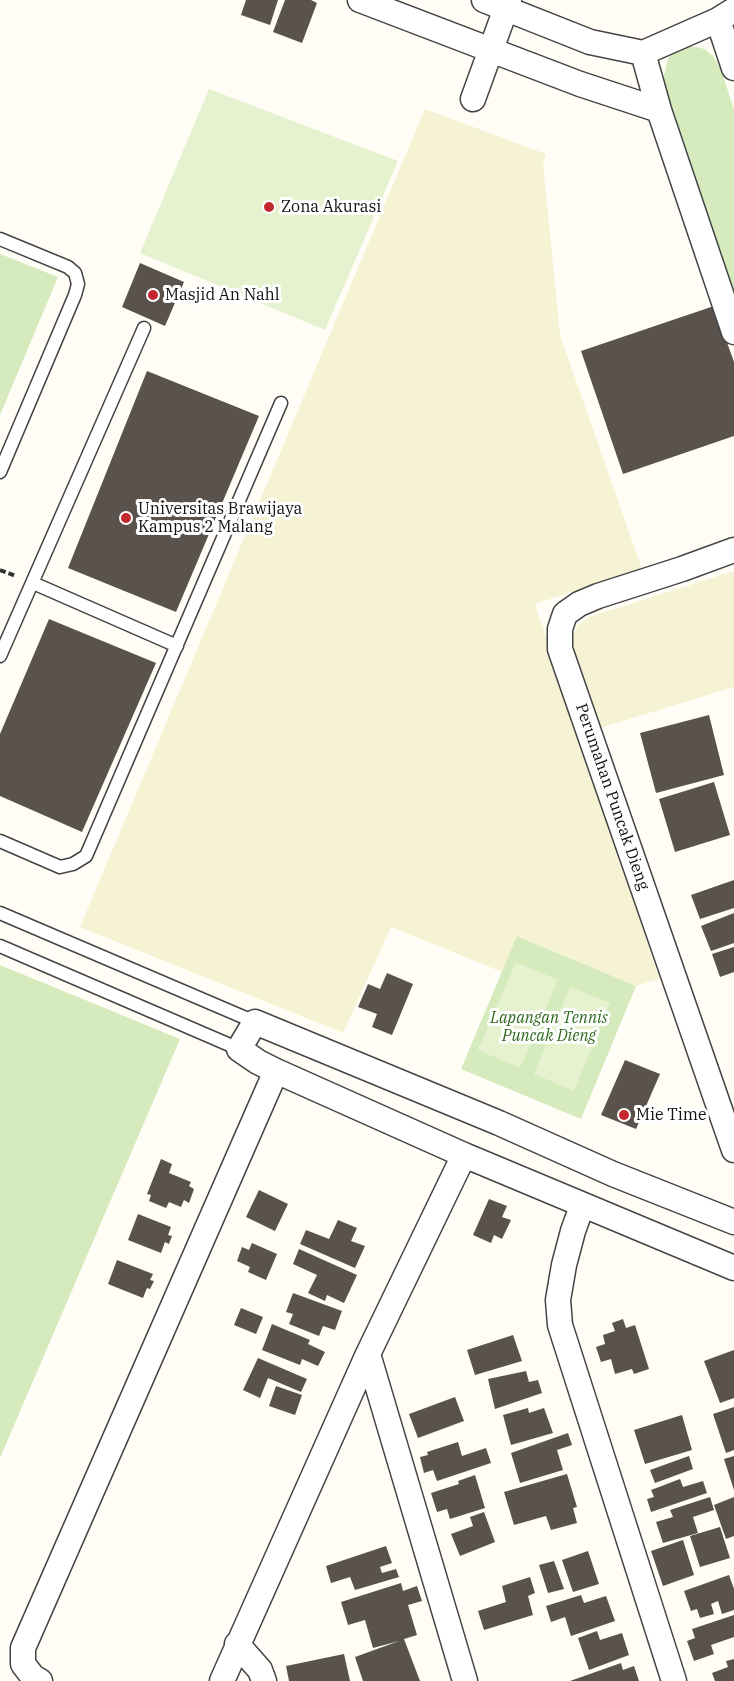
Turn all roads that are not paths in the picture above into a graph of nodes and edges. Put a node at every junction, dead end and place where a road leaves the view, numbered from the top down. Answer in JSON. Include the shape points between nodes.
{"nodes":[{"id":1,"x":360,"y":0,"type":"edge"},
{"id":2,"x":499,"y":3,"type":"edge"},
{"id":3,"x":726,"y":15,"type":"edge"},
{"id":4,"x":491,"y":49,"type":"junction"},
{"id":5,"x":643,"y":53,"type":"junction"},
{"id":6,"x":734,"y":68,"type":"edge"},
{"id":7,"x":473,"y":99,"type":"dead end"},
{"id":8,"x":660,"y":110,"type":"junction"},
{"id":9,"x":0,"y":239,"type":"edge"},
{"id":10,"x":144,"y":328,"type":"dead end"},
{"id":11,"x":734,"y":332,"type":"edge"},
{"id":12,"x":281,"y":404,"type":"dead end"},
{"id":13,"x":0,"y":472,"type":"edge"},
{"id":14,"x":734,"y":549,"type":"edge"},
{"id":15,"x":33,"y":583,"type":"junction"},
{"id":16,"x":177,"y":645,"type":"junction"},
{"id":17,"x":0,"y":656,"type":"edge"},
{"id":18,"x":0,"y":842,"type":"edge"},
{"id":19,"x":0,"y":913,"type":"edge"},
{"id":20,"x":0,"y":946,"type":"edge"},
{"id":21,"x":255,"y":1022,"type":"junction"},
{"id":22,"x":239,"y":1049,"type":"junction"},
{"id":23,"x":276,"y":1071,"type":"junction"},
{"id":24,"x":734,"y":1150,"type":"edge"},
{"id":25,"x":464,"y":1155,"type":"junction"},
{"id":26,"x":582,"y":1206,"type":"junction"},
{"id":27,"x":734,"y":1222,"type":"edge"},
{"id":28,"x":734,"y":1268,"type":"edge"},
{"id":29,"x":368,"y":1354,"type":"junction"},
{"id":30,"x":237,"y":1644,"type":"junction"},
{"id":31,"x":40,"y":1681,"type":"edge"},
{"id":32,"x":222,"y":1681,"type":"edge"},
{"id":33,"x":264,"y":1681,"type":"edge"},
{"id":34,"x":465,"y":1681,"type":"edge"},
{"id":35,"x":674,"y":1681,"type":"edge"}],
"edges":[{"from":1,"to":4,"type":"street"},
{"from":2,"to":4,"type":"street"},
{"from":2,"to":5,"type":"street","via":[[590,42]]},
{"from":3,"to":5,"type":"street"},
{"from":3,"to":6,"type":"street"},
{"from":4,"to":7,"type":"street"},
{"from":4,"to":8,"type":"street"},
{"from":5,"to":8,"type":"street"},
{"from":8,"to":11,"type":"street"},
{"from":9,"to":13,"type":"lane","via":[[68,267],[78,284]]},
{"from":10,"to":15,"type":"lane"},
{"from":12,"to":16,"type":"lane"},
{"from":14,"to":24,"type":"street","name":"Perumahan Puncak Dieng","via":[[579,604],[565,614],[560,629],[560,649]]},
{"from":15,"to":16,"type":"lane"},
{"from":15,"to":17,"type":"lane"},
{"from":16,"to":18,"type":"lane","via":[[86,856],[60,867]]},
{"from":19,"to":21,"type":"lane"},
{"from":20,"to":22,"type":"lane"},
{"from":21,"to":22,"type":"street"},
{"from":21,"to":27,"type":"street"},
{"from":22,"to":23,"type":"street"},
{"from":23,"to":25,"type":"street"},
{"from":23,"to":31,"type":"street","via":[[23,1648],[23,1664]]},
{"from":25,"to":26,"type":"street"},
{"from":25,"to":29,"type":"street"},
{"from":26,"to":28,"type":"street"},
{"from":26,"to":35,"type":"street","via":[[564,1265],[558,1300],[560,1325]]},
{"from":29,"to":30,"type":"street"},
{"from":29,"to":34,"type":"street"},
{"from":30,"to":32,"type":"street"},
{"from":30,"to":33,"type":"street","via":[[260,1670]]}]}
